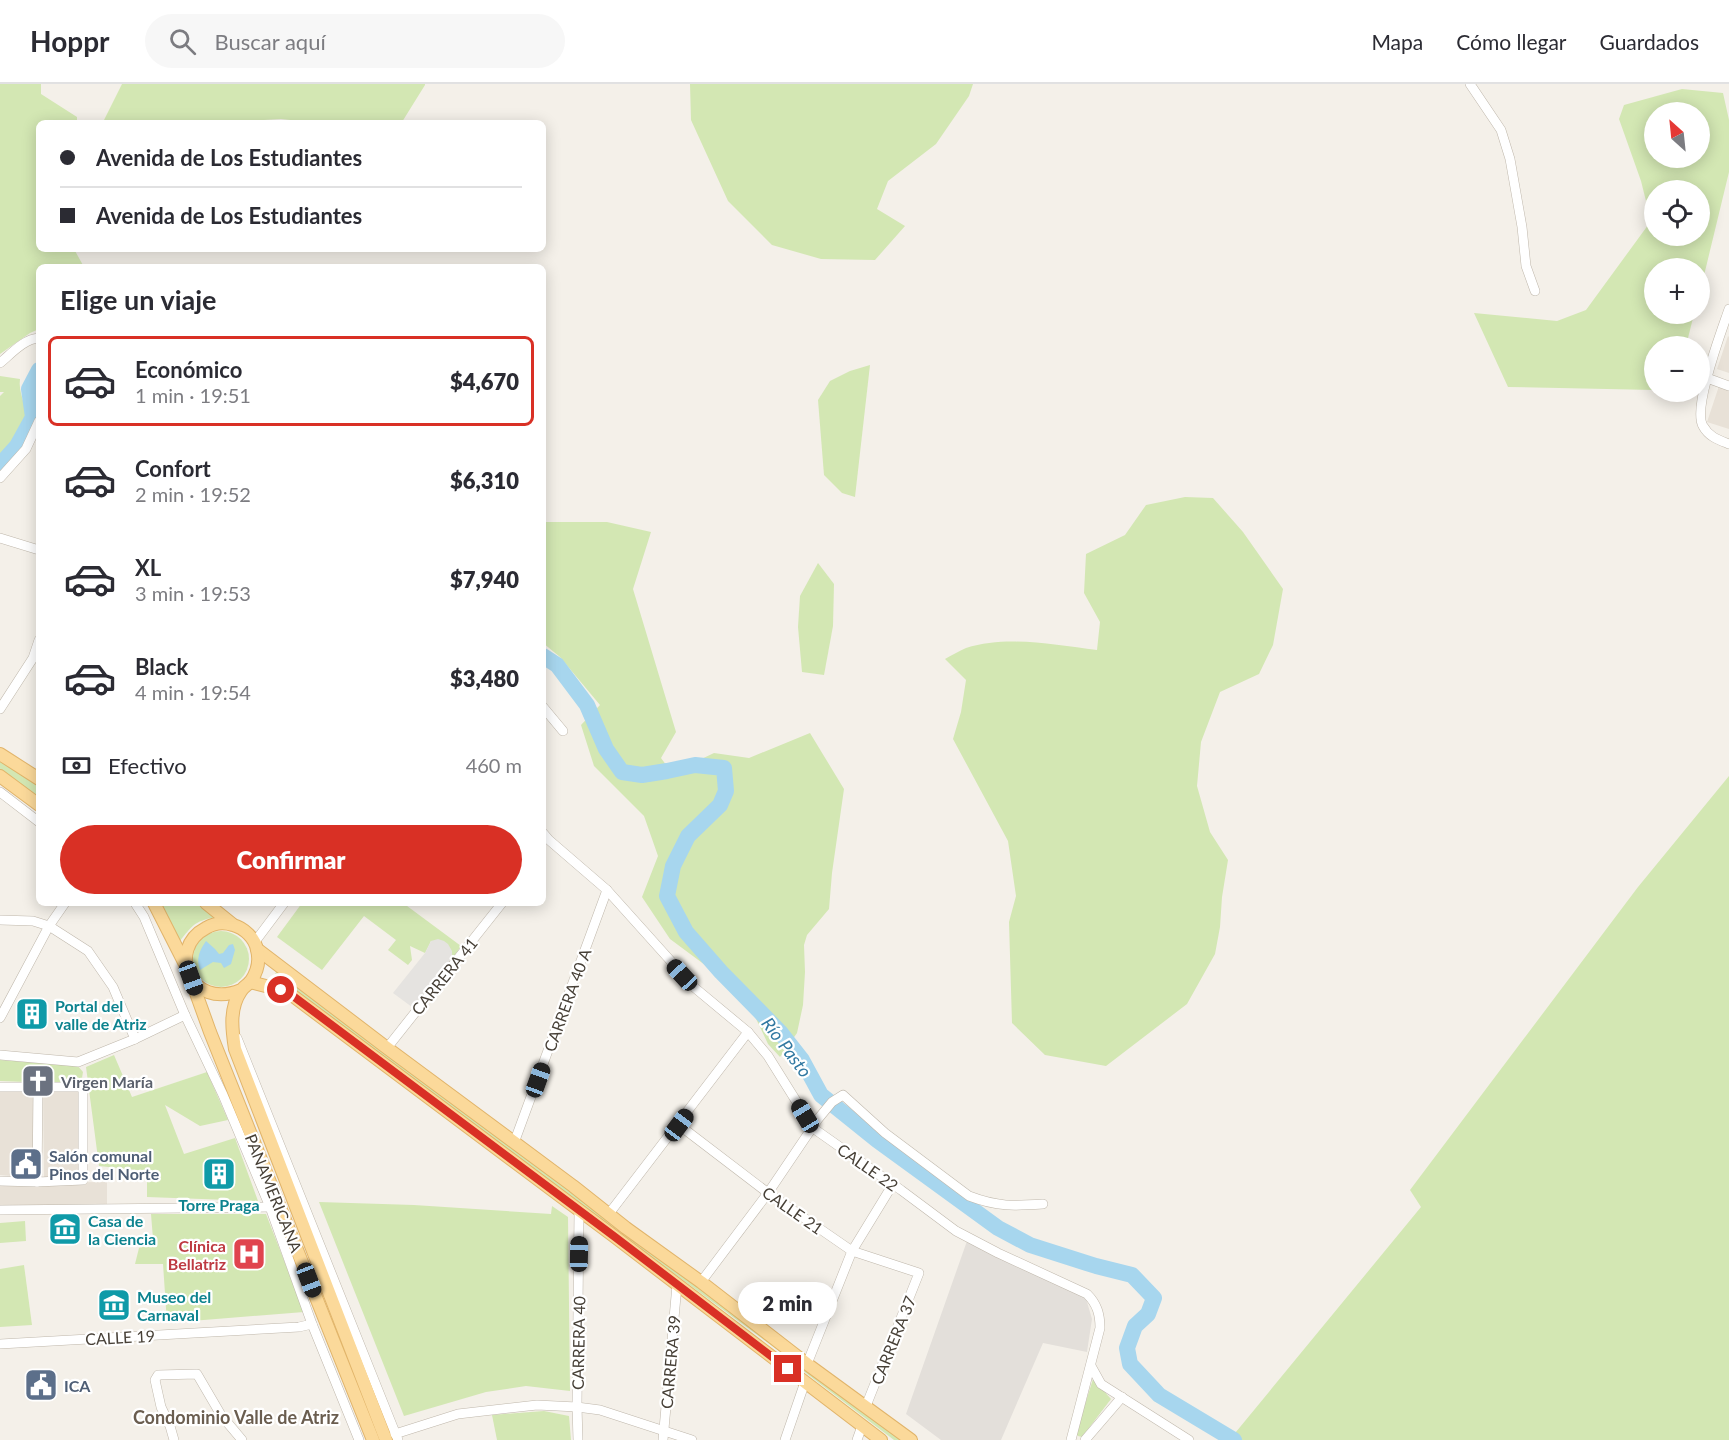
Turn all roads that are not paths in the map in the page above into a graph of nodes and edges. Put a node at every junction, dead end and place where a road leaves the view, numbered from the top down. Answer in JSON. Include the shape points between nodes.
{"nodes":[{"id":1,"x":1470,"y":84,"type":"edge"},
{"id":2,"x":1535,"y":291,"type":"dead end"},
{"id":3,"x":1729,"y":309,"type":"edge"},
{"id":4,"x":36,"y":338,"type":"edge"},
{"id":5,"x":0,"y":363,"type":"edge"},
{"id":6,"x":1710,"y":369,"type":"edge"},
{"id":7,"x":1710,"y":379,"type":"edge"},
{"id":8,"x":1729,"y":386,"type":"edge"},
{"id":9,"x":1702,"y":402,"type":"edge"},
{"id":10,"x":36,"y":427,"type":"edge"},
{"id":11,"x":1729,"y":444,"type":"edge"},
{"id":12,"x":0,"y":478,"type":"edge"},
{"id":13,"x":0,"y":538,"type":"edge"},
{"id":14,"x":36,"y":549,"type":"edge"},
{"id":15,"x":36,"y":660,"type":"edge"},
{"id":16,"x":0,"y":709,"type":"edge"},
{"id":17,"x":546,"y":711,"type":"edge"},
{"id":18,"x":563,"y":731,"type":"dead end"},
{"id":19,"x":0,"y":754,"type":"edge"},
{"id":20,"x":0,"y":776,"type":"edge"},
{"id":21,"x":36,"y":777,"type":"edge"},
{"id":22,"x":0,"y":792,"type":"edge"},
{"id":23,"x":36,"y":803,"type":"edge"},
{"id":24,"x":36,"y":816,"type":"edge"},
{"id":25,"x":546,"y":840,"type":"edge"},
{"id":26,"x":607,"y":890,"type":"junction"},
{"id":27,"x":63,"y":906,"type":"edge"},
{"id":28,"x":137,"y":906,"type":"edge"},
{"id":29,"x":156,"y":906,"type":"edge"},
{"id":30,"x":210,"y":906,"type":"edge"},
{"id":31,"x":282,"y":906,"type":"edge"},
{"id":32,"x":499,"y":906,"type":"edge"},
{"id":33,"x":0,"y":920,"type":"edge"},
{"id":34,"x":232,"y":924,"type":"junction"},
{"id":35,"x":49,"y":926,"type":"junction"},
{"id":36,"x":256,"y":946,"type":"junction"},
{"id":37,"x":189,"y":973,"type":"junction"},
{"id":38,"x":246,"y":986,"type":"junction"},
{"id":39,"x":185,"y":1016,"type":"junction"},
{"id":40,"x":0,"y":1018,"type":"edge"},
{"id":41,"x":748,"y":1032,"type":"junction"},
{"id":42,"x":135,"y":1039,"type":"junction"},
{"id":43,"x":387,"y":1048,"type":"junction"},
{"id":44,"x":0,"y":1055,"type":"edge"},
{"id":45,"x":0,"y":1087,"type":"edge"},
{"id":46,"x":38,"y":1087,"type":"junction"},
{"id":47,"x":229,"y":1093,"type":"junction"},
{"id":48,"x":679,"y":1125,"type":"junction"},
{"id":49,"x":813,"y":1128,"type":"junction"},
{"id":50,"x":514,"y":1143,"type":"junction"},
{"id":51,"x":0,"y":1181,"type":"edge"},
{"id":52,"x":37,"y":1182,"type":"junction"},
{"id":53,"x":897,"y":1187,"type":"junction"},
{"id":54,"x":768,"y":1193,"type":"junction"},
{"id":55,"x":1043,"y":1204,"type":"dead end"},
{"id":56,"x":270,"y":1207,"type":"junction"},
{"id":57,"x":0,"y":1210,"type":"edge"},
{"id":58,"x":579,"y":1211,"type":"junction"},
{"id":59,"x":608,"y":1215,"type":"junction"},
{"id":60,"x":852,"y":1251,"type":"junction"},
{"id":61,"x":919,"y":1274,"type":"joint"},
{"id":62,"x":701,"y":1282,"type":"junction"},
{"id":63,"x":677,"y":1285,"type":"junction"},
{"id":64,"x":312,"y":1324,"type":"junction"},
{"id":65,"x":776,"y":1341,"type":"junction"},
{"id":66,"x":0,"y":1344,"type":"edge"},
{"id":67,"x":768,"y":1355,"type":"junction"},
{"id":68,"x":807,"y":1364,"type":"junction"},
{"id":69,"x":342,"y":1365,"type":"junction"},
{"id":70,"x":1091,"y":1366,"type":"junction"},
{"id":71,"x":330,"y":1372,"type":"junction"},
{"id":72,"x":805,"y":1382,"type":"junction"},
{"id":73,"x":1122,"y":1397,"type":"junction"},
{"id":74,"x":866,"y":1406,"type":"junction"},
{"id":75,"x":577,"y":1407,"type":"junction"},
{"id":76,"x":862,"y":1426,"type":"junction"},
{"id":77,"x":664,"y":1435,"type":"edge"},
{"id":78,"x":393,"y":1438,"type":"edge"},
{"id":79,"x":174,"y":1440,"type":"edge"},
{"id":80,"x":242,"y":1440,"type":"edge"},
{"id":81,"x":359,"y":1440,"type":"edge"},
{"id":82,"x":373,"y":1440,"type":"edge"},
{"id":83,"x":579,"y":1440,"type":"edge"},
{"id":84,"x":692,"y":1440,"type":"edge"},
{"id":85,"x":785,"y":1440,"type":"edge"},
{"id":86,"x":857,"y":1440,"type":"edge"},
{"id":87,"x":881,"y":1440,"type":"edge"},
{"id":88,"x":911,"y":1440,"type":"edge"},
{"id":89,"x":1071,"y":1440,"type":"edge"},
{"id":90,"x":1085,"y":1440,"type":"edge"},
{"id":91,"x":1189,"y":1440,"type":"edge"}],
"edges":[{"from":1,"to":2,"type":"street","via":[[1500,130],[1510,159],[1526,266]]},
{"from":3,"to":6,"type":"street"},
{"from":4,"to":5,"type":"street"},
{"from":7,"to":8,"type":"street"},
{"from":9,"to":11,"type":"street","via":[[1702,425],[1712,437]]},
{"from":10,"to":12,"type":"street","via":[[26,449]]},
{"from":13,"to":14,"type":"street"},
{"from":15,"to":16,"type":"street"},
{"from":17,"to":18,"type":"street"},
{"from":19,"to":21,"type":"main road"},
{"from":20,"to":23,"type":"main road"},
{"from":22,"to":24,"type":"street"},
{"from":25,"to":26,"type":"street","name":"CALLE 22"},
{"from":26,"to":41,"type":"street","name":"CALLE 22","via":[[695,988]]},
{"from":26,"to":50,"type":"street","name":"CARRERA 40 A"},
{"from":27,"to":35,"type":"street"},
{"from":28,"to":39,"type":"street"},
{"from":29,"to":37,"type":"main road","name":"PANAMERICANA"},
{"from":30,"to":34,"type":"main road"},
{"from":31,"to":36,"type":"street"},
{"from":32,"to":43,"type":"street","name":"CARRERA 41"},
{"from":33,"to":35,"type":"street","via":[[33,921]]},
{"from":34,"to":36,"type":"main road","via":[[249,934]]},
{"from":34,"to":37,"type":"main road","via":[[210,925],[193,938],[186,957]]},
{"from":35,"to":40,"type":"street"},
{"from":35,"to":42,"type":"street","via":[[88,951],[112,987]]},
{"from":36,"to":38,"type":"main road","via":[[256,972]]},
{"from":36,"to":43,"type":"main road"},
{"from":37,"to":38,"type":"main road","via":[[198,987],[208,993],[230,995]]},
{"from":37,"to":47,"type":"main road","name":"PANAMERICANA"},
{"from":38,"to":58,"type":"main road","via":[[281,990],[293,996]]},
{"from":38,"to":78,"type":"main road","via":[[234,1006],[231,1027],[235,1049]]},
{"from":39,"to":42,"type":"street"},
{"from":39,"to":47,"type":"street"},
{"from":41,"to":48,"type":"street"},
{"from":41,"to":49,"type":"street","name":"CALLE 22","via":[[768,1056]]},
{"from":42,"to":44,"type":"street","via":[[78,1062]]},
{"from":43,"to":50,"type":"main road"},
{"from":45,"to":46,"type":"street"},
{"from":46,"to":52,"type":"street"},
{"from":46,"to":52,"type":"street","via":[[83,1087],[83,1180]]},
{"from":47,"to":56,"type":"street"},
{"from":47,"to":69,"type":"main road","name":"PANAMERICANA"},
{"from":48,"to":54,"type":"street","name":"CALLE 21"},
{"from":48,"to":59,"type":"street"},
{"from":49,"to":53,"type":"street","name":"CALLE 22"},
{"from":49,"to":54,"type":"street"},
{"from":49,"to":55,"type":"street","via":[[832,1102],[843,1095],[885,1133],[969,1196],[1005,1206]]},
{"from":50,"to":59,"type":"main road"},
{"from":51,"to":52,"type":"street"},
{"from":53,"to":60,"type":"street"},
{"from":53,"to":70,"type":"street","name":"CALLE 22","via":[[965,1236],[1094,1300],[1100,1328]]},
{"from":54,"to":60,"type":"street","name":"CALLE 21"},
{"from":54,"to":62,"type":"street"},
{"from":56,"to":57,"type":"street"},
{"from":56,"to":64,"type":"street"},
{"from":58,"to":63,"type":"main road"},
{"from":58,"to":75,"type":"street","name":"CARRERA 40"},
{"from":59,"to":62,"type":"main road"},
{"from":60,"to":61,"type":"street","name":"CALLE 21"},
{"from":60,"to":68,"type":"street"},
{"from":61,"to":74,"type":"street","name":"CARRERA 37"},
{"from":62,"to":65,"type":"main road"},
{"from":63,"to":67,"type":"main road"},
{"from":63,"to":77,"type":"street","name":"CARRERA 39"},
{"from":64,"to":66,"type":"street","name":"CALLE 19"},
{"from":64,"to":71,"type":"street"},
{"from":65,"to":67,"type":"main road","via":[[766,1345]]},
{"from":65,"to":68,"type":"main road"},
{"from":67,"to":72,"type":"main road"},
{"from":68,"to":74,"type":"main road"},
{"from":69,"to":71,"type":"street"},
{"from":69,"to":82,"type":"main road","name":"PANAMERICANA"},
{"from":70,"to":73,"type":"street","via":[[1101,1384]]},
{"from":70,"to":89,"type":"street"},
{"from":71,"to":81,"type":"street"},
{"from":72,"to":76,"type":"main road"},
{"from":72,"to":85,"type":"street"},
{"from":73,"to":90,"type":"street"},
{"from":73,"to":91,"type":"street"},
{"from":74,"to":88,"type":"main road"},
{"from":75,"to":77,"type":"street","via":[[600,1410]]},
{"from":75,"to":78,"type":"street","via":[[537,1405],[458,1414]]},
{"from":75,"to":83,"type":"street","name":"CARRERA 40"},
{"from":76,"to":86,"type":"street"},
{"from":76,"to":87,"type":"main road"},
{"from":77,"to":84,"type":"street"},
{"from":79,"to":80,"type":"street","via":[[161,1407],[155,1380],[158,1375],[197,1374],[221,1415]]}]}
